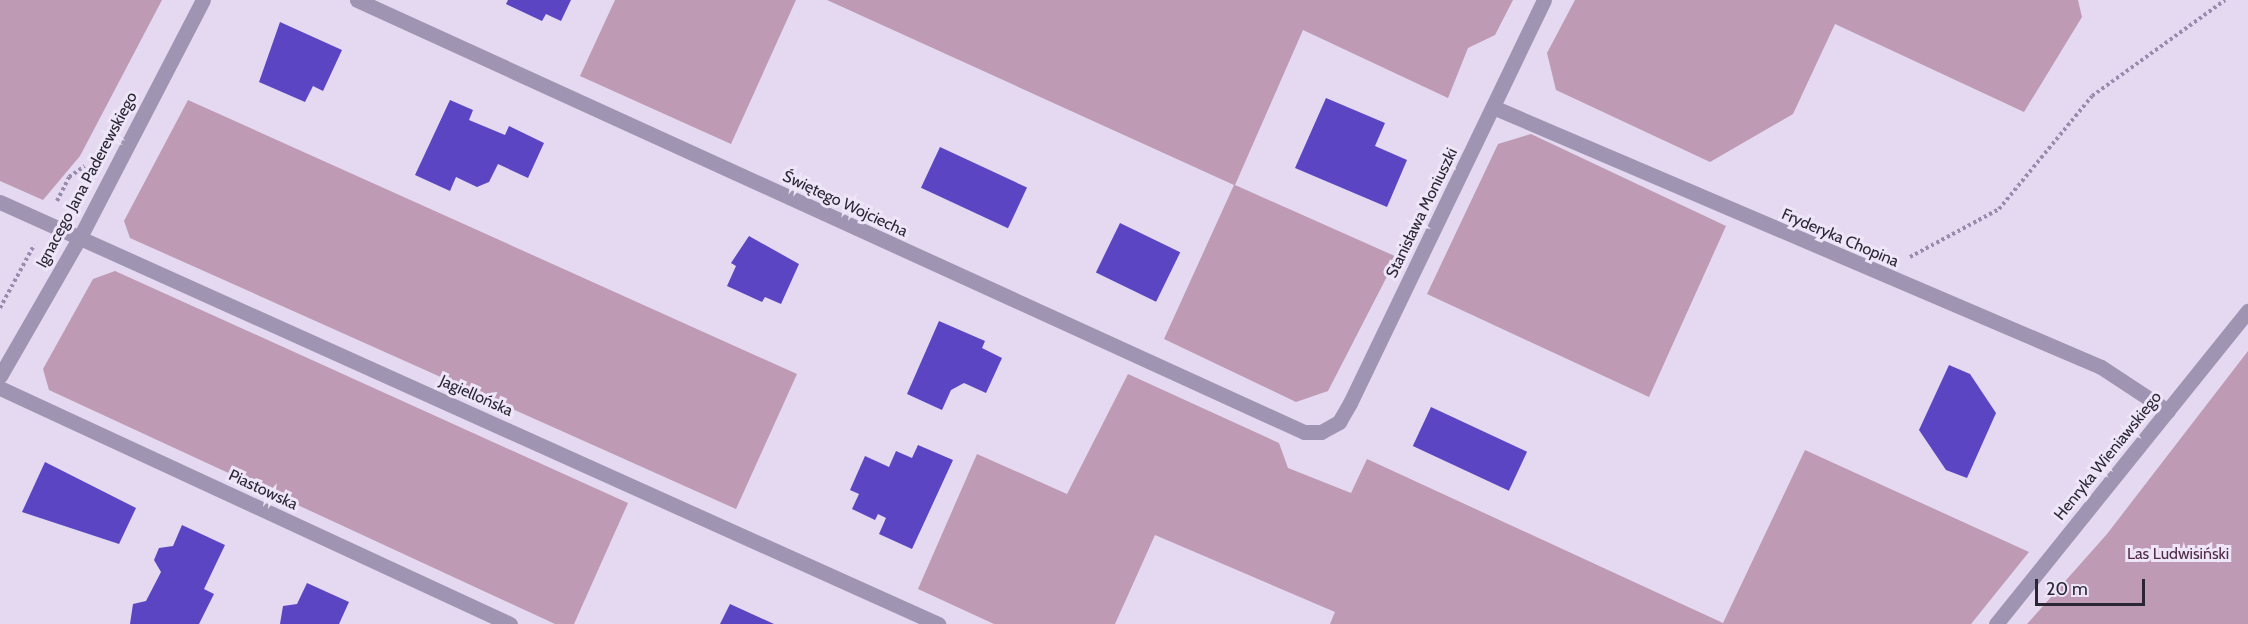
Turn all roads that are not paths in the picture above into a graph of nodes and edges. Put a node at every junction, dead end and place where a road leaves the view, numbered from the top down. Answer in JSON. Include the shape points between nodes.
{"nodes":[{"id":1,"x":203,"y":0,"type":"edge"},
{"id":2,"x":357,"y":0,"type":"edge"},
{"id":3,"x":1544,"y":0,"type":"edge"},
{"id":4,"x":1493,"y":107,"type":"junction"},
{"id":5,"x":0,"y":202,"type":"edge"},
{"id":6,"x":80,"y":237,"type":"junction"},
{"id":7,"x":2248,"y":311,"type":"edge"},
{"id":8,"x":0,"y":376,"type":"edge"},
{"id":9,"x":0,"y":388,"type":"edge"},
{"id":10,"x":2168,"y":411,"type":"junction"},
{"id":11,"x":1321,"y":432,"type":"joint"},
{"id":12,"x":510,"y":624,"type":"edge"},
{"id":13,"x":938,"y":624,"type":"edge"},
{"id":14,"x":1996,"y":624,"type":"edge"}],
"edges":[{"from":1,"to":6,"type":"street","name":"Ignacego Jana Paderewskiego"},
{"from":2,"to":11,"type":"street","name":"Świętego Wojciecha","via":[[1286,426]]},
{"from":3,"to":4,"type":"street","name":"Stanisława Moniuszki"},
{"from":4,"to":10,"type":"street","name":"Fryderyka Chopina","via":[[2102,367]]},
{"from":4,"to":11,"type":"street","name":"Stanisława Moniuszki","via":[[1350,404],[1339,422]]},
{"from":5,"to":6,"type":"street","name":"Jagiellońska"},
{"from":6,"to":8,"type":"street","name":"Ignacego Jana Paderewskiego"},
{"from":6,"to":13,"type":"street","name":"Jagiellońska"},
{"from":7,"to":10,"type":"street","name":"Henryka Wieniawskiego"},
{"from":9,"to":12,"type":"street","name":"Piastowska"},
{"from":10,"to":14,"type":"street","name":"Henryka Wieniawskiego"}]}
